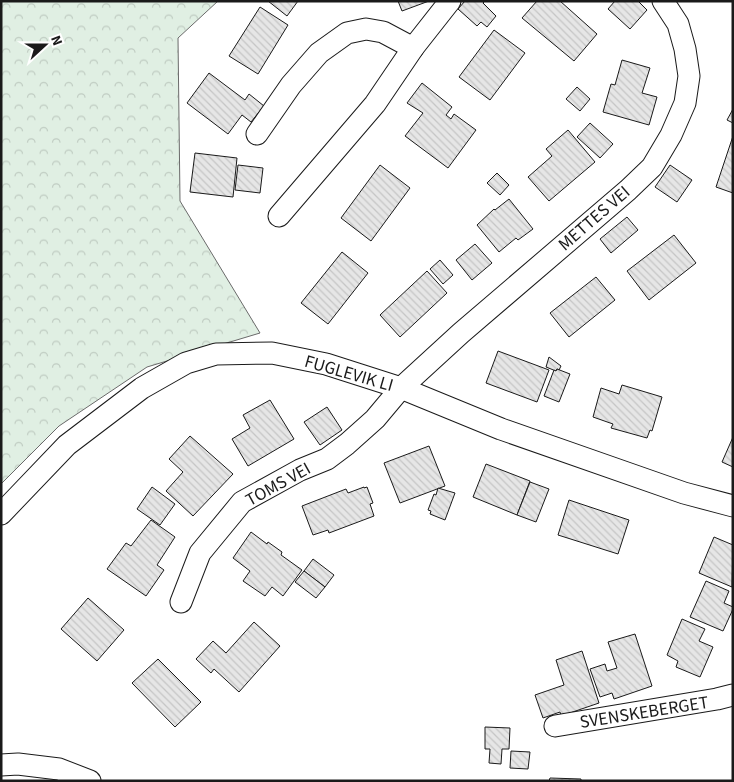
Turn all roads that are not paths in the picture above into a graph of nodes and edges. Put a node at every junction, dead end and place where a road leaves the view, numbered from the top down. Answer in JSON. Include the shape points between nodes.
{"nodes":[{"id":1,"x":450,"y":1,"type":"edge"},
{"id":2,"x":663,"y":1,"type":"edge"},
{"id":3,"x":413,"y":48,"type":"junction"},
{"id":4,"x":257,"y":134,"type":"dead end"},
{"id":5,"x":279,"y":216,"type":"dead end"},
{"id":6,"x":401,"y":388,"type":"junction"},
{"id":7,"x":733,"y":506,"type":"edge"},
{"id":8,"x":1,"y":514,"type":"edge"},
{"id":9,"x":181,"y":602,"type":"dead end"},
{"id":10,"x":733,"y":695,"type":"edge"},
{"id":11,"x":555,"y":726,"type":"dead end"},
{"id":12,"x":1,"y":765,"type":"edge"},
{"id":13,"x":90,"y":781,"type":"edge"}],
"edges":[{"from":1,"to":3,"type":"street"},
{"from":2,"to":6,"type":"street","name":"METTES VEI","via":[[678,24],[689,76],[684,103],[672,135],[652,167]]},
{"from":3,"to":4,"type":"street","via":[[383,32],[347,33],[319,53],[291,85]]},
{"from":3,"to":5,"type":"street","via":[[375,104]]},
{"from":6,"to":7,"type":"street","name":"FUGLEVIK LI","via":[[501,429],[684,493]]},
{"from":6,"to":8,"type":"street","name":"FUGLEVIK LI","via":[[326,364],[272,353],[216,354],[186,363],[142,388],[67,446]]},
{"from":6,"to":9,"type":"street","name":"TOMS VEI","via":[[375,419],[327,459],[242,502],[200,553]]},
{"from":10,"to":11,"type":"street","name":"SVENSKEBERGET"},
{"from":12,"to":13,"type":"street","via":[[59,769]]}]}
